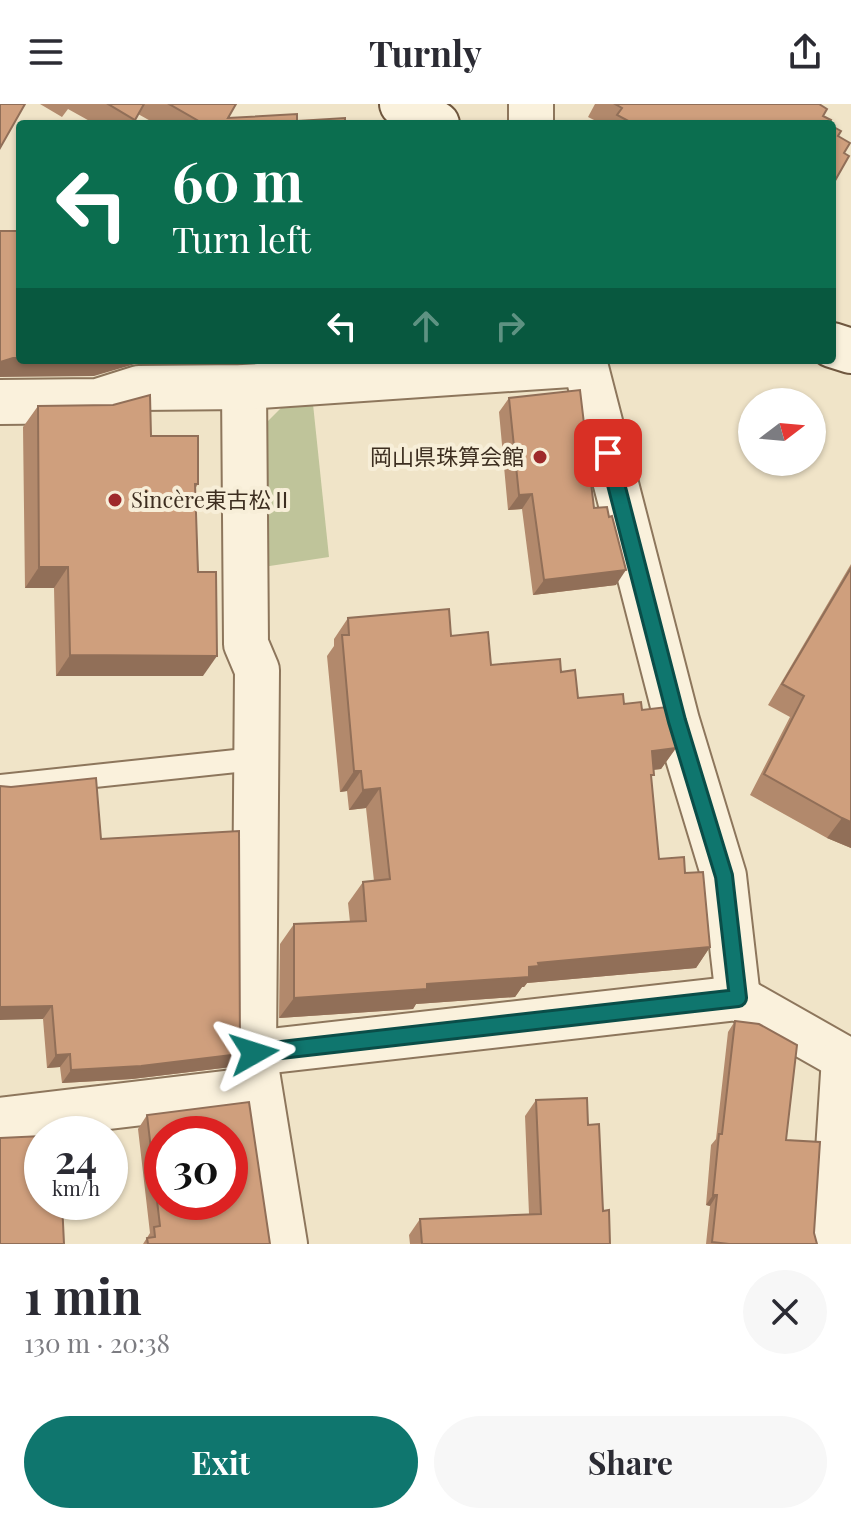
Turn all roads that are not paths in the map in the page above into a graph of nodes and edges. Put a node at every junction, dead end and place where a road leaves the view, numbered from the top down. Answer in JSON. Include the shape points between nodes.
{"nodes":[{"id":1,"x":402,"y":104,"type":"edge"},
{"id":2,"x":430,"y":120,"type":"edge"},
{"id":3,"x":558,"y":364,"type":"edge"},
{"id":4,"x":586,"y":364,"type":"edge"},
{"id":5,"x":244,"y":387,"type":"junction"},
{"id":6,"x":0,"y":402,"type":"edge"},
{"id":7,"x":255,"y":759,"type":"junction"},
{"id":8,"x":0,"y":786,"type":"edge"},
{"id":9,"x":738,"y":998,"type":"junction"},
{"id":10,"x":847,"y":1060,"type":"edge"},
{"id":11,"x":256,"y":1071,"type":"junction"},
{"id":12,"x":0,"y":1120,"type":"edge"},
{"id":13,"x":285,"y":1244,"type":"edge"},
{"id":14,"x":832,"y":1244,"type":"edge"}],
"edges":[{"from":1,"to":2,"type":"street"},
{"from":3,"to":5,"type":"street"},
{"from":4,"to":9,"type":"street","via":[[677,721],[724,876]]},
{"from":5,"to":6,"type":"street","via":[[139,388],[98,401]]},
{"from":5,"to":7,"type":"street","via":[[246,644],[257,670]]},
{"from":7,"to":8,"type":"lane"},
{"from":7,"to":11,"type":"street"},
{"from":9,"to":10,"type":"street"},
{"from":9,"to":11,"type":"street"},
{"from":10,"to":14,"type":"street"},
{"from":11,"to":12,"type":"street"},
{"from":11,"to":13,"type":"street"}]}
